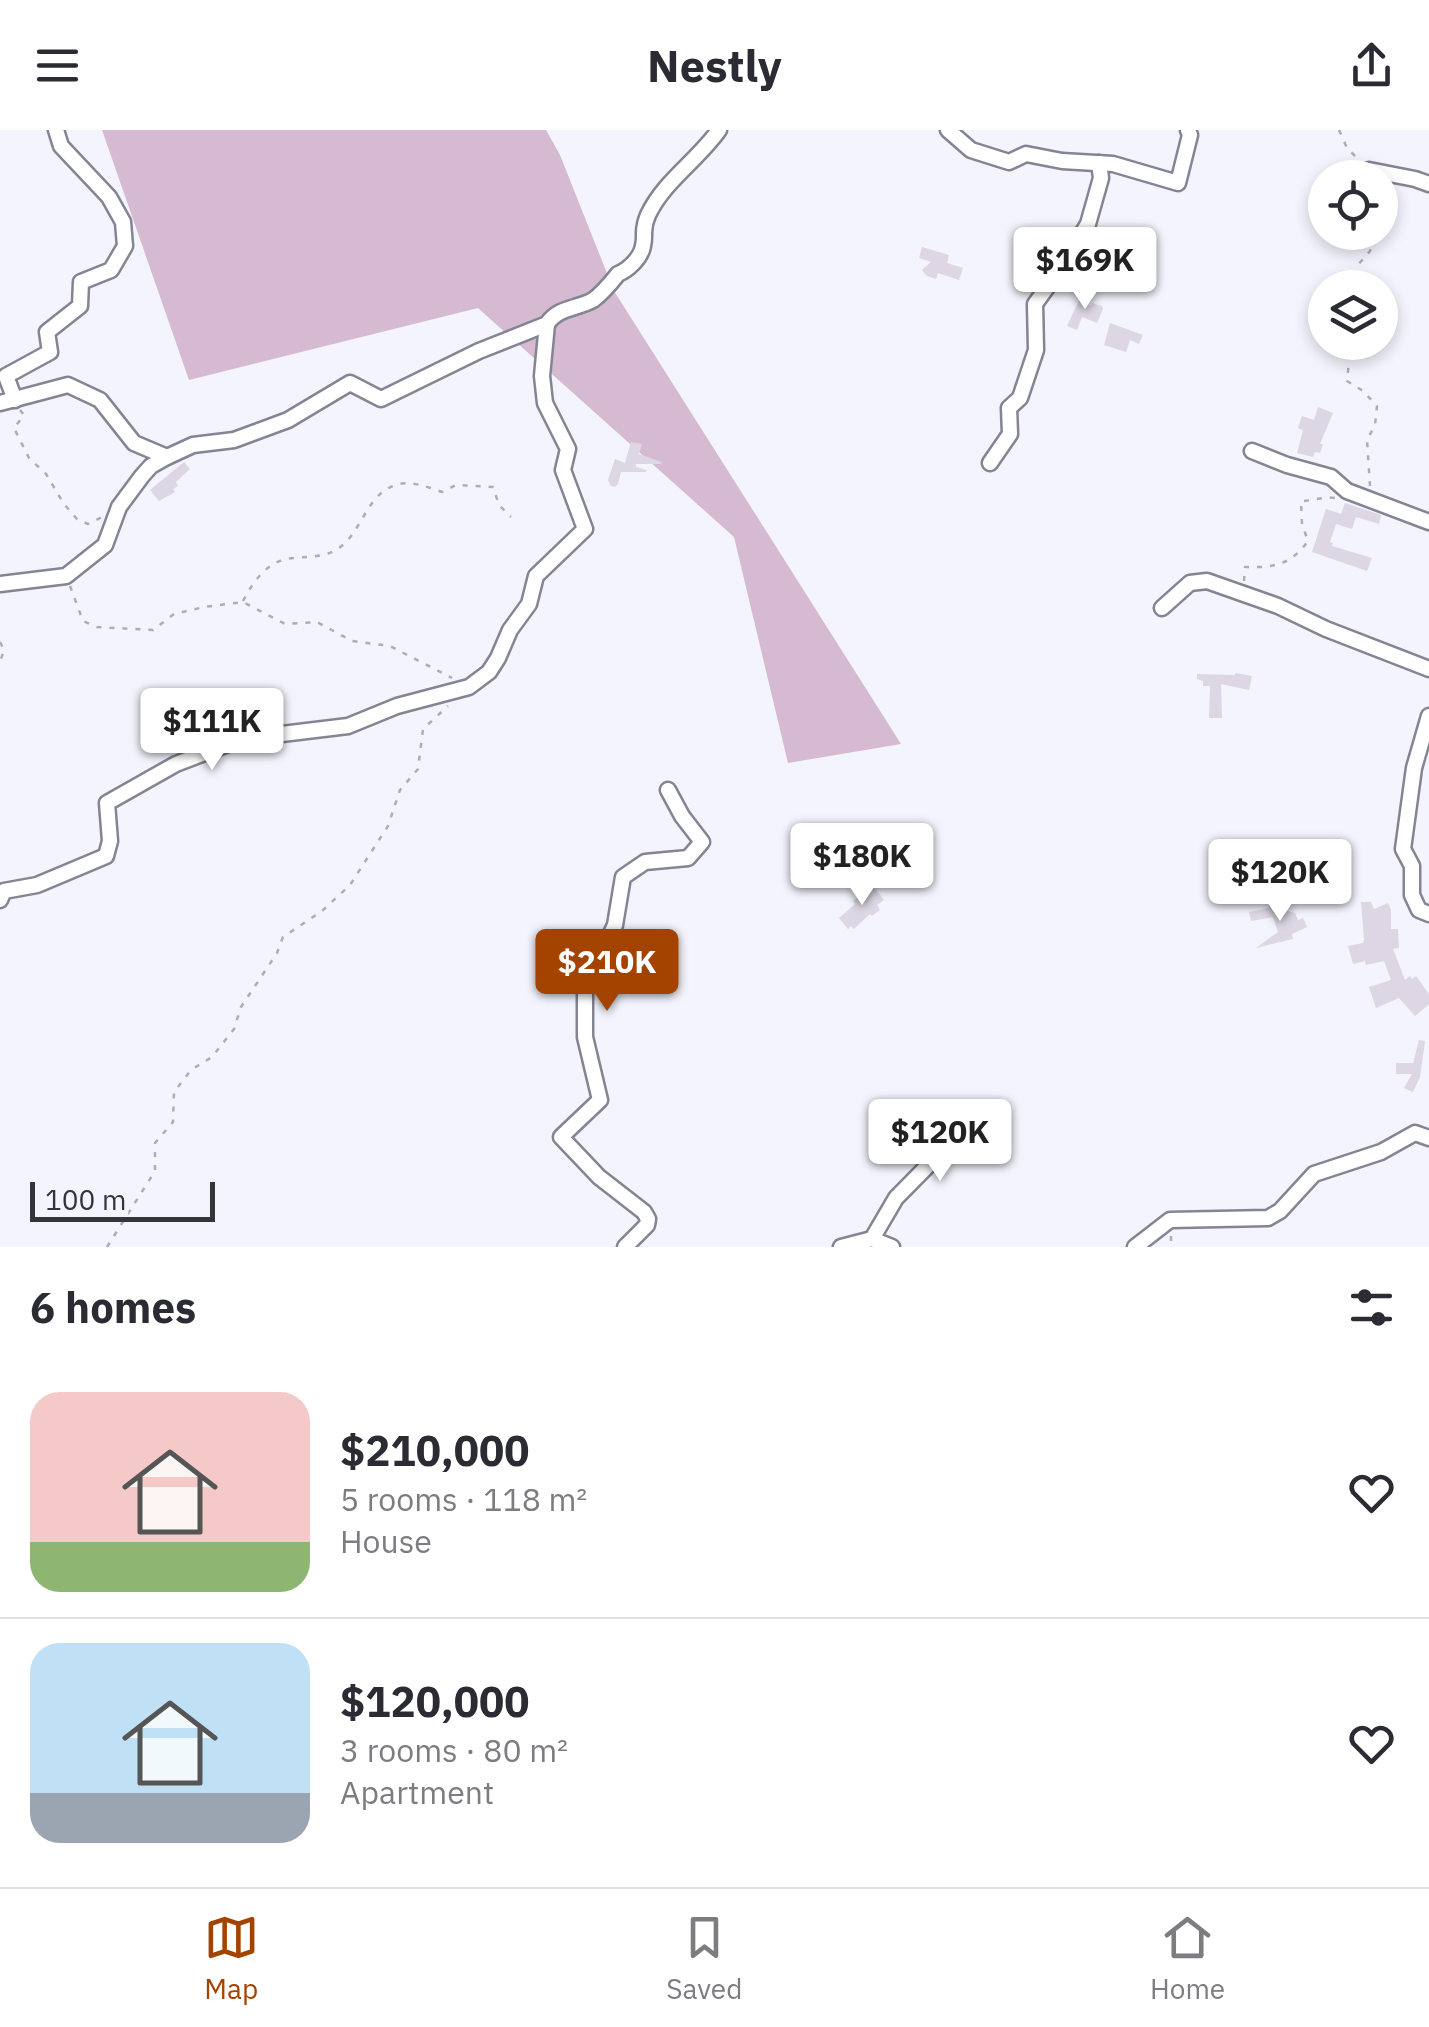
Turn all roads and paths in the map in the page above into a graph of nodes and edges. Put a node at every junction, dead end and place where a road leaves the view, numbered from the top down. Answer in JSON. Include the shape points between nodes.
{"nodes":[{"id":1,"x":56,"y":130,"type":"edge"},
{"id":2,"x":718,"y":130,"type":"edge"},
{"id":3,"x":948,"y":130,"type":"edge"},
{"id":4,"x":1188,"y":130,"type":"edge"},
{"id":5,"x":1340,"y":130,"type":"edge"},
{"id":6,"x":1359,"y":160,"type":"edge"},
{"id":7,"x":1099,"y":163,"type":"junction"},
{"id":8,"x":1398,"y":176,"type":"edge"},
{"id":9,"x":1429,"y":184,"type":"edge"},
{"id":10,"x":547,"y":324,"type":"junction"},
{"id":11,"x":1349,"y":360,"type":"edge"},
{"id":12,"x":7,"y":402,"type":"edge"},
{"id":13,"x":1252,"y":451,"type":"dead end"},
{"id":14,"x":167,"y":457,"type":"junction"},
{"id":15,"x":990,"y":463,"type":"dead end"},
{"id":16,"x":1347,"y":491,"type":"junction"},
{"id":17,"x":1370,"y":498,"type":"junction"},
{"id":18,"x":119,"y":507,"type":"junction"},
{"id":19,"x":511,"y":517,"type":"dead end"},
{"id":20,"x":1429,"y":522,"type":"edge"},
{"id":21,"x":66,"y":576,"type":"junction"},
{"id":22,"x":0,"y":584,"type":"edge"},
{"id":23,"x":1243,"y":592,"type":"junction"},
{"id":24,"x":242,"y":602,"type":"junction"},
{"id":25,"x":1162,"y":608,"type":"dead end"},
{"id":26,"x":0,"y":642,"type":"edge"},
{"id":27,"x":0,"y":662,"type":"edge"},
{"id":28,"x":1429,"y":669,"type":"edge"},
{"id":29,"x":470,"y":687,"type":"junction"},
{"id":30,"x":1429,"y":716,"type":"edge"},
{"id":31,"x":668,"y":790,"type":"dead end"},
{"id":32,"x":0,"y":900,"type":"edge"},
{"id":33,"x":1429,"y":914,"type":"edge"},
{"id":34,"x":964,"y":1128,"type":"dead end"},
{"id":35,"x":1429,"y":1138,"type":"edge"},
{"id":36,"x":872,"y":1240,"type":"junction"},
{"id":37,"x":107,"y":1247,"type":"edge"},
{"id":38,"x":625,"y":1247,"type":"edge"},
{"id":39,"x":841,"y":1247,"type":"edge"},
{"id":40,"x":892,"y":1247,"type":"edge"},
{"id":41,"x":1136,"y":1247,"type":"edge"}],
"edges":[{"from":1,"to":12,"type":"street","via":[[61,146],[108,197],[122,222],[125,246],[111,270],[81,282],[80,306],[48,332],[50,352],[6,376]]},
{"from":2,"to":10,"type":"street","via":[[664,187],[642,230],[635,262],[602,293]]},
{"from":3,"to":7,"type":"street","via":[[972,150],[1008,162],[1026,154]]},
{"from":4,"to":7,"type":"street","via":[[1178,183]]},
{"from":5,"to":6,"type":"path"},
{"from":7,"to":15,"type":"street","via":[[1088,224],[1035,304],[1036,350],[1020,398],[1009,408],[1010,434]]},
{"from":8,"to":9,"type":"street"},
{"from":10,"to":14,"type":"street","via":[[381,399],[350,383],[288,420]]},
{"from":10,"to":29,"type":"street","via":[[545,402],[568,449],[563,470],[585,529],[536,576],[529,604],[498,658]]},
{"from":11,"to":17,"type":"path","via":[[1347,381],[1377,406],[1367,440]]},
{"from":12,"to":14,"type":"street","via":[[68,386],[100,400],[134,443]]},
{"from":12,"to":18,"type":"path","via":[[24,415],[14,428],[29,458],[77,518],[88,524]]},
{"from":13,"to":16,"type":"street","via":[[1331,478]]},
{"from":14,"to":18,"type":"street","via":[[151,466]]},
{"from":16,"to":17,"type":"street"},
{"from":16,"to":23,"type":"path","via":[[1301,501],[1308,541],[1271,568],[1245,567]]},
{"from":17,"to":20,"type":"street"},
{"from":18,"to":21,"type":"street","via":[[105,545]]},
{"from":19,"to":24,"type":"path","via":[[493,487],[456,485],[442,492],[396,484],[376,496],[340,548],[317,558],[289,558],[261,572]]},
{"from":21,"to":22,"type":"street"},
{"from":21,"to":24,"type":"path","via":[[83,621],[97,627],[153,630],[174,614]]},
{"from":23,"to":25,"type":"street","via":[[1207,580],[1190,583]]},
{"from":23,"to":28,"type":"street"},
{"from":24,"to":29,"type":"path","via":[[285,624],[318,622],[352,641],[390,646]]},
{"from":26,"to":27,"type":"path"},
{"from":29,"to":32,"type":"street","via":[[348,726],[241,739],[176,764],[106,803],[106,856],[4,892]]},
{"from":29,"to":37,"type":"path","via":[[423,729],[418,769],[350,885],[283,937],[234,1029],[174,1092],[172,1122],[155,1143],[155,1171]]},
{"from":30,"to":33,"type":"street","via":[[1414,768],[1418,793],[1404,849],[1412,895]]},
{"from":31,"to":38,"type":"street","via":[[702,842],[688,858],[645,862],[623,877],[615,924],[585,991],[585,1037],[600,1100],[561,1137],[644,1212],[647,1224]]},
{"from":34,"to":36,"type":"street","via":[[896,1198]]},
{"from":35,"to":41,"type":"street","via":[[1415,1133],[1314,1174],[1268,1218],[1170,1220]]},
{"from":36,"to":39,"type":"street"},
{"from":36,"to":40,"type":"street"}]}
